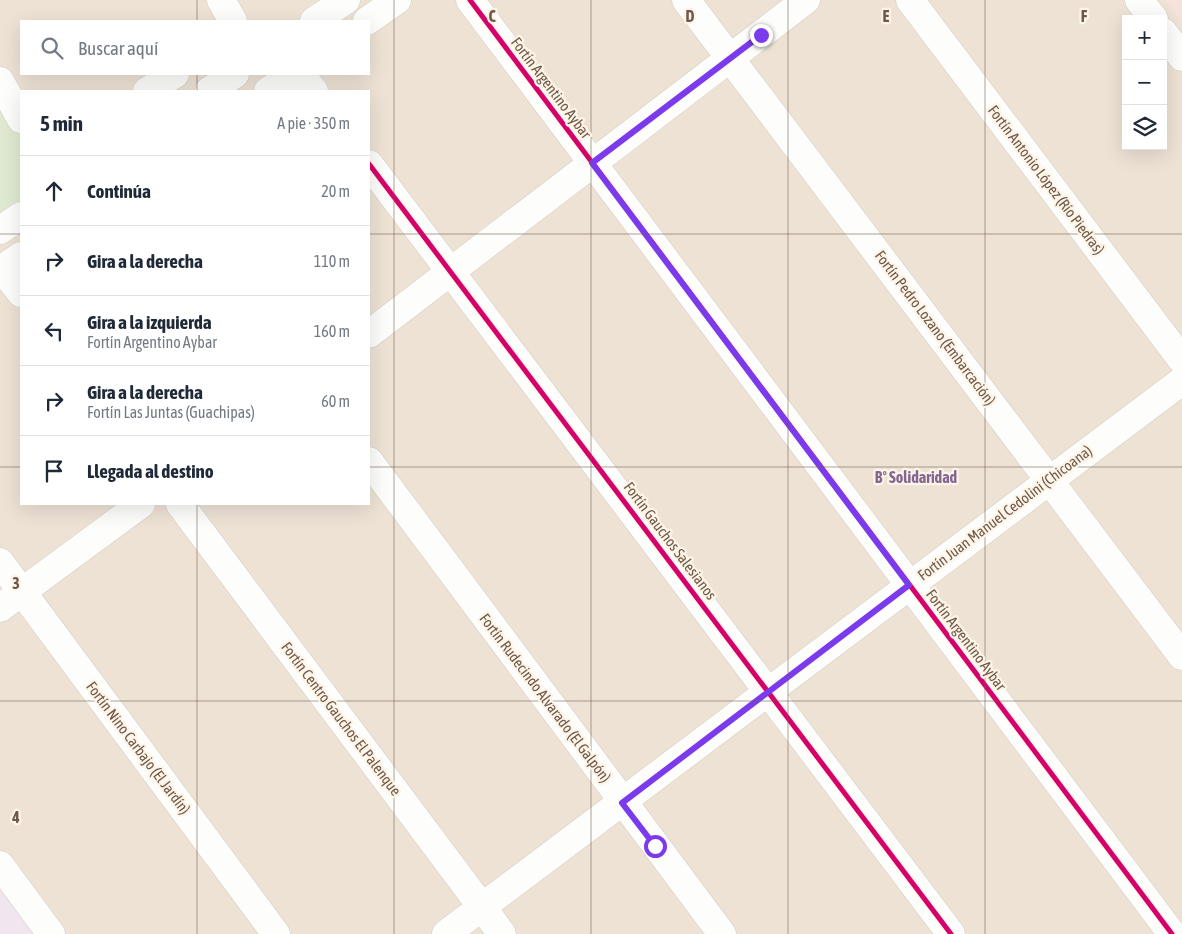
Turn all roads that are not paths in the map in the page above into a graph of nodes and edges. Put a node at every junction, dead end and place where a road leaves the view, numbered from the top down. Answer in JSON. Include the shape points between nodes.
{"nodes":[{"id":1,"x":221,"y":0,"type":"edge"},
{"id":2,"x":346,"y":0,"type":"edge"},
{"id":3,"x":397,"y":0,"type":"edge"},
{"id":4,"x":470,"y":0,"type":"edge"},
{"id":5,"x":686,"y":0,"type":"edge"},
{"id":6,"x":806,"y":0,"type":"edge"},
{"id":7,"x":910,"y":0,"type":"edge"},
{"id":8,"x":1140,"y":0,"type":"edge"},
{"id":9,"x":1151,"y":15,"type":"edge"},
{"id":10,"x":232,"y":20,"type":"edge"},
{"id":11,"x":316,"y":20,"type":"edge"},
{"id":12,"x":369,"y":20,"type":"edge"},
{"id":13,"x":1167,"y":37,"type":"edge"},
{"id":14,"x":1182,"y":57,"type":"edge"},
{"id":15,"x":730,"y":58,"type":"junction"},
{"id":16,"x":173,"y":75,"type":"edge"},
{"id":17,"x":233,"y":75,"type":"edge"},
{"id":18,"x":292,"y":75,"type":"edge"},
{"id":19,"x":301,"y":75,"type":"edge"},
{"id":20,"x":1,"y":84,"type":"edge"},
{"id":21,"x":267,"y":85,"type":"edge"},
{"id":22,"x":149,"y":90,"type":"edge"},
{"id":23,"x":211,"y":90,"type":"edge"},
{"id":24,"x":313,"y":90,"type":"edge"},
{"id":25,"x":20,"y":117,"type":"edge"},
{"id":26,"x":592,"y":163,"type":"junction"},
{"id":27,"x":370,"y":165,"type":"edge"},
{"id":28,"x":20,"y":217,"type":"edge"},
{"id":29,"x":0,"y":230,"type":"edge"},
{"id":30,"x":8,"y":265,"type":"edge"},
{"id":31,"x":451,"y":272,"type":"junction"},
{"id":32,"x":20,"y":291,"type":"edge"},
{"id":33,"x":370,"y":333,"type":"edge"},
{"id":34,"x":1182,"y":360,"type":"edge"},
{"id":35,"x":1182,"y":381,"type":"edge"},
{"id":36,"x":370,"y":463,"type":"edge"},
{"id":37,"x":1049,"y":480,"type":"junction"},
{"id":38,"x":140,"y":505,"type":"edge"},
{"id":39,"x":181,"y":505,"type":"edge"},
{"id":40,"x":0,"y":562,"type":"edge"},
{"id":41,"x":909,"y":585,"type":"junction"},
{"id":42,"x":22,"y":591,"type":"junction"},
{"id":43,"x":0,"y":608,"type":"edge"},
{"id":44,"x":1182,"y":656,"type":"edge"},
{"id":45,"x":769,"y":692,"type":"junction"},
{"id":46,"x":622,"y":803,"type":"junction"},
{"id":47,"x":0,"y":865,"type":"edge"},
{"id":48,"x":482,"y":907,"type":"junction"},
{"id":49,"x":51,"y":934,"type":"edge"},
{"id":50,"x":276,"y":934,"type":"edge"},
{"id":51,"x":446,"y":934,"type":"edge"},
{"id":52,"x":502,"y":934,"type":"edge"},
{"id":53,"x":722,"y":934,"type":"edge"},
{"id":54,"x":951,"y":934,"type":"edge"},
{"id":55,"x":1172,"y":934,"type":"edge"}],
"edges":[{"from":1,"to":10,"type":"street"},
{"from":2,"to":11,"type":"street"},
{"from":3,"to":12,"type":"street"},
{"from":4,"to":26,"type":"street","name":"Fortín Argentino Aybar"},
{"from":5,"to":15,"type":"street","name":"Fortín Pedro Lozano (Embarcación)"},
{"from":6,"to":15,"type":"street"},
{"from":7,"to":34,"type":"street","name":"Fortín Antonio López (Río Piedras)"},
{"from":8,"to":9,"type":"street"},
{"from":13,"to":14,"type":"street"},
{"from":15,"to":26,"type":"street"},
{"from":15,"to":37,"type":"street","name":"Fortín Pedro Lozano (Embarcación)"},
{"from":16,"to":22,"type":"street"},
{"from":17,"to":23,"type":"street"},
{"from":18,"to":21,"type":"street"},
{"from":19,"to":24,"type":"street"},
{"from":20,"to":25,"type":"street"},
{"from":26,"to":31,"type":"street"},
{"from":26,"to":41,"type":"street","name":"Fortín Argentino Aybar"},
{"from":27,"to":31,"type":"street","name":"Fortín Gauchos Salesianos"},
{"from":28,"to":29,"type":"street"},
{"from":30,"to":32,"type":"street"},
{"from":31,"to":33,"type":"street"},
{"from":31,"to":45,"type":"street","name":"Fortín Gauchos Salesianos"},
{"from":35,"to":37,"type":"street","name":"Fortín Juan Manuel Cedolini (Chicoana)"},
{"from":36,"to":46,"type":"street","name":"Fortín Rudecindo Alvarado (El Galpón)"},
{"from":37,"to":41,"type":"street","name":"Fortín Juan Manuel Cedolini (Chicoana)"},
{"from":37,"to":44,"type":"street","name":"Fortín Pedro Lozano (Embarcación)"},
{"from":38,"to":42,"type":"street"},
{"from":39,"to":48,"type":"street","name":"Fortín Centro Gauchos El Palenque"},
{"from":40,"to":42,"type":"street","name":"Fortín Nino Carbajo (El Jardín)"},
{"from":41,"to":45,"type":"street","name":"Fortín Juan Manuel Cedolini (Chicoana)"},
{"from":41,"to":55,"type":"street","name":"Fortín Argentino Aybar"},
{"from":42,"to":43,"type":"street"},
{"from":42,"to":50,"type":"street","name":"Fortín Nino Carbajo (El Jardín)"},
{"from":45,"to":46,"type":"street","name":"Fortín Juan Manuel Cedolini (Chicoana)"},
{"from":45,"to":54,"type":"street","name":"Fortín Gauchos Salesianos"},
{"from":46,"to":48,"type":"street","name":"Fortín Juan Manuel Cedolini (Chicoana)"},
{"from":46,"to":53,"type":"street","name":"Fortín Rudecindo Alvarado (El Galpón)"},
{"from":47,"to":49,"type":"street"},
{"from":48,"to":51,"type":"street","name":"Fortín Juan Manuel Cedolini (Chicoana)"},
{"from":48,"to":52,"type":"street","name":"Fortín Centro Gauchos El Palenque"}]}
